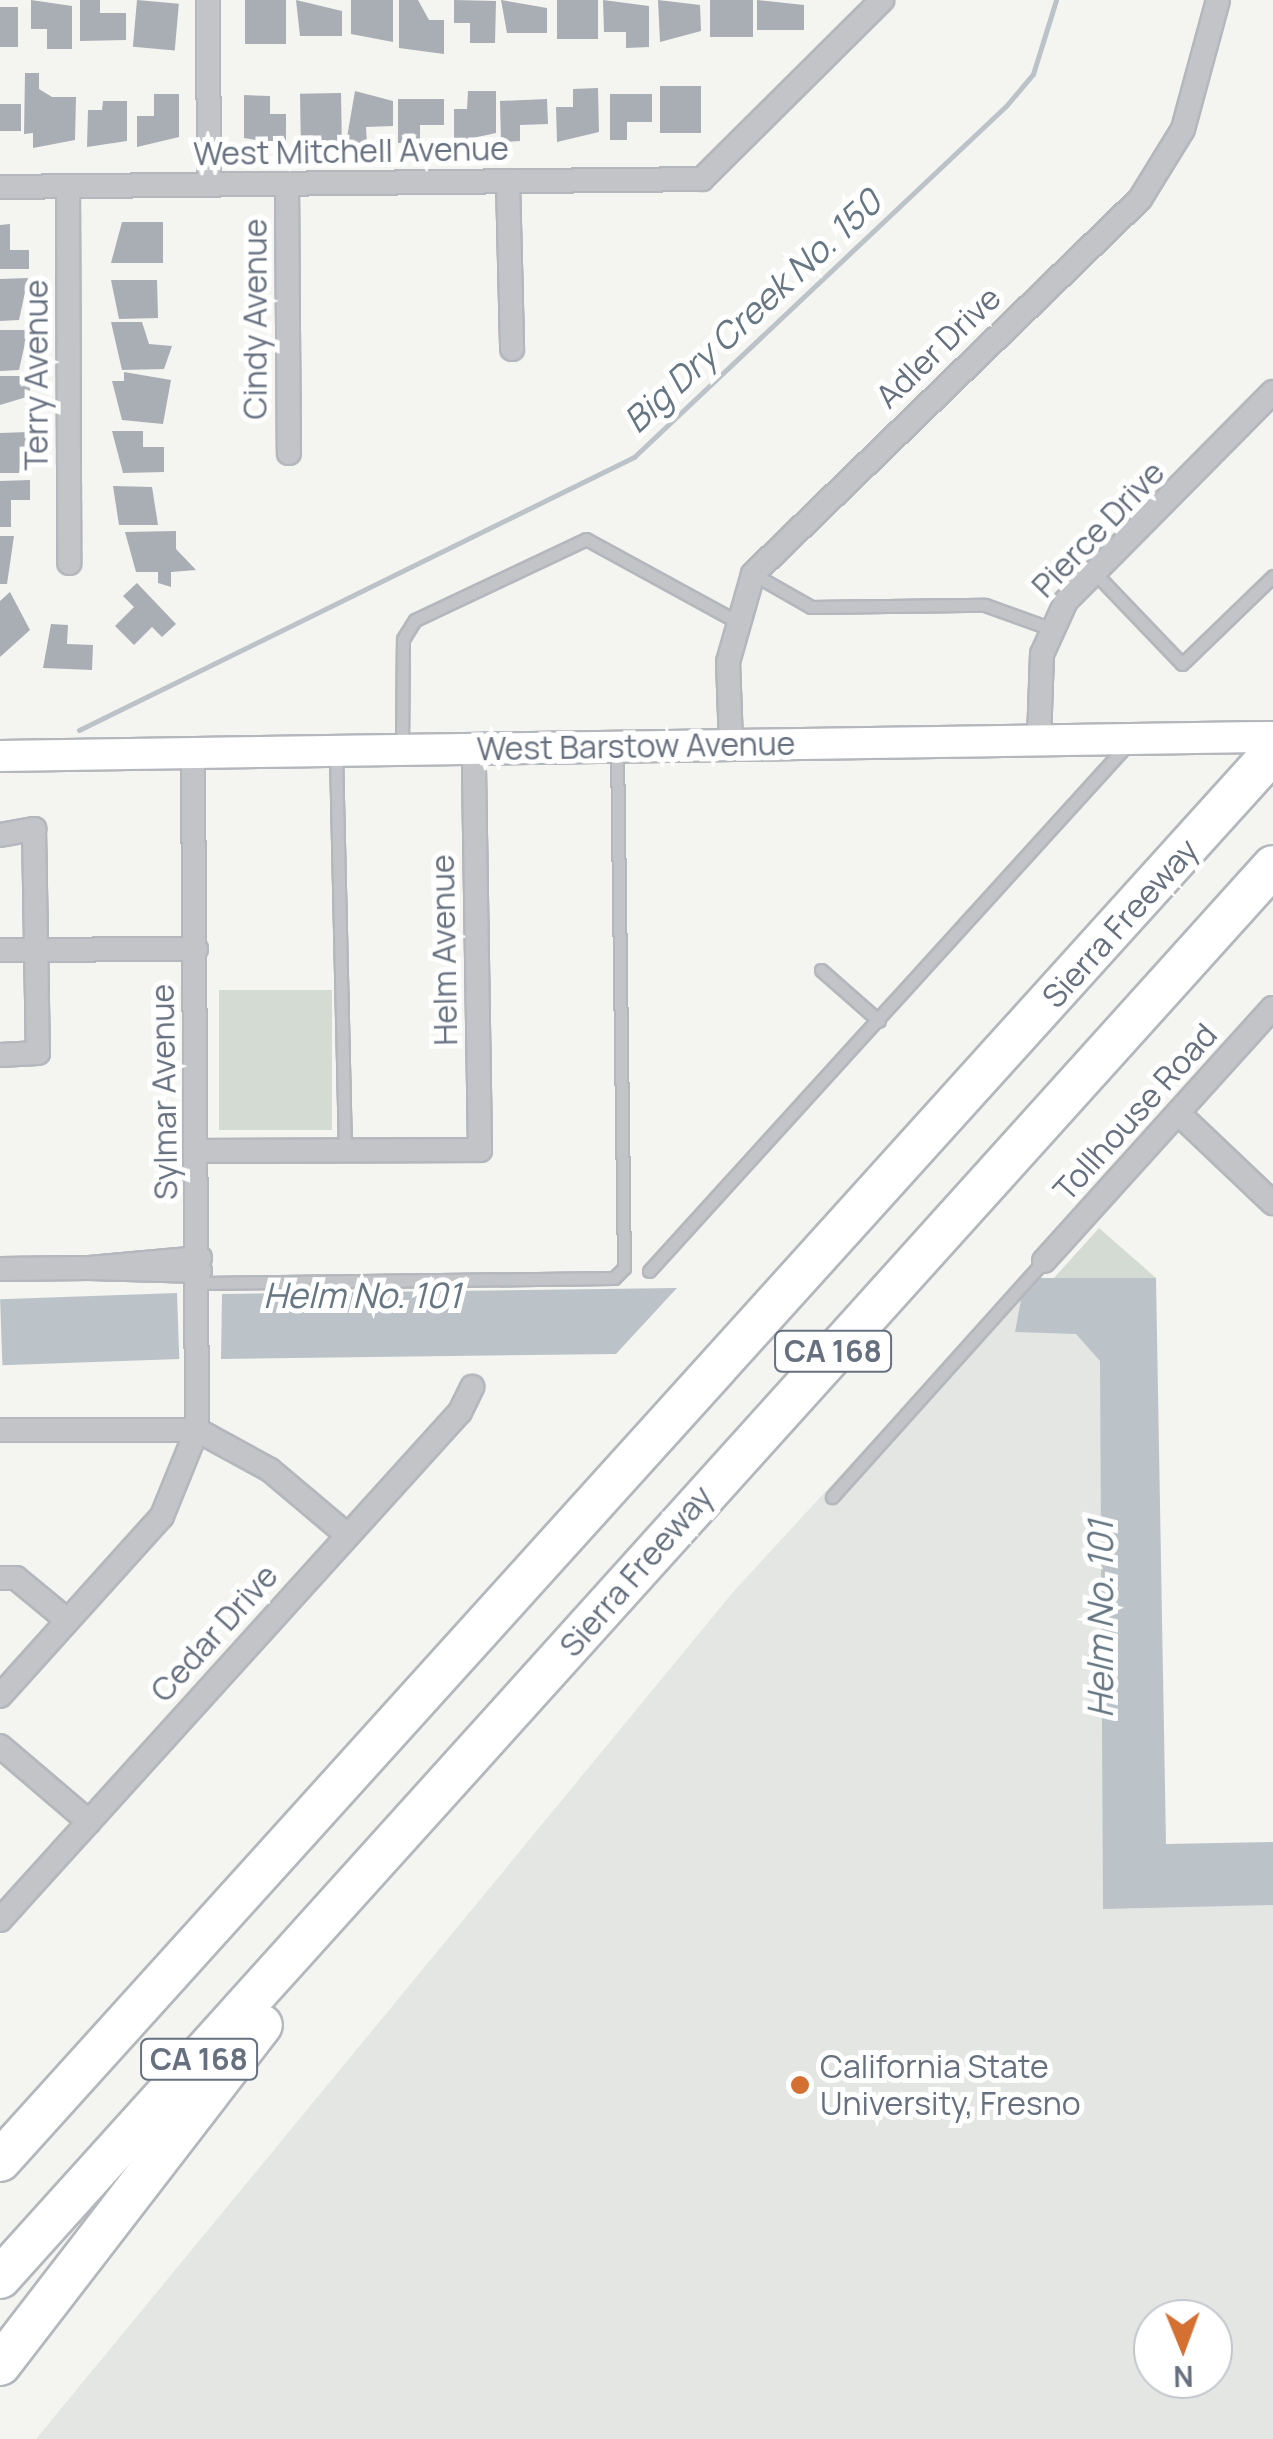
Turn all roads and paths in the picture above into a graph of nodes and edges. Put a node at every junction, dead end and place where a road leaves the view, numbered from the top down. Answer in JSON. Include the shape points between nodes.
{"nodes":[{"id":1,"x":208,"y":0,"type":"edge"},
{"id":2,"x":882,"y":0,"type":"edge"},
{"id":3,"x":1218,"y":0,"type":"edge"},
{"id":4,"x":508,"y":182,"type":"junction"},
{"id":5,"x":210,"y":184,"type":"junction"},
{"id":6,"x":287,"y":184,"type":"junction"},
{"id":7,"x":68,"y":186,"type":"junction"},
{"id":8,"x":0,"y":187,"type":"edge"},
{"id":9,"x":512,"y":349,"type":"dead end"},
{"id":10,"x":1273,"y":392,"type":"edge"},
{"id":11,"x":289,"y":453,"type":"dead end"},
{"id":12,"x":68,"y":564,"type":"dead end"},
{"id":13,"x":1094,"y":572,"type":"junction"},
{"id":14,"x":753,"y":574,"type":"junction"},
{"id":15,"x":1273,"y":576,"type":"edge"},
{"id":16,"x":734,"y":620,"type":"junction"},
{"id":17,"x":1050,"y":628,"type":"junction"},
{"id":18,"x":1273,"y":737,"type":"edge"},
{"id":19,"x":1132,"y":739,"type":"junction"},
{"id":20,"x":1039,"y":740,"type":"junction"},
{"id":21,"x":730,"y":744,"type":"junction"},
{"id":22,"x":617,"y":746,"type":"junction"},
{"id":23,"x":474,"y":748,"type":"junction"},
{"id":24,"x":336,"y":750,"type":"junction"},
{"id":25,"x":402,"y":750,"type":"junction"},
{"id":26,"x":193,"y":752,"type":"junction"},
{"id":27,"x":1273,"y":752,"type":"edge"},
{"id":28,"x":0,"y":756,"type":"edge"},
{"id":29,"x":0,"y":835,"type":"edge"},
{"id":30,"x":1273,"y":866,"type":"edge"},
{"id":31,"x":0,"y":950,"type":"edge"},
{"id":32,"x":36,"y":956,"type":"junction"},
{"id":33,"x":196,"y":956,"type":"junction"},
{"id":34,"x":0,"y":963,"type":"edge"},
{"id":35,"x":821,"y":970,"type":"dead end"},
{"id":36,"x":1273,"y":1008,"type":"edge"},
{"id":37,"x":879,"y":1021,"type":"junction"},
{"id":38,"x":0,"y":1054,"type":"edge"},
{"id":39,"x":1178,"y":1113,"type":"junction"},
{"id":40,"x":345,"y":1150,"type":"junction"},
{"id":41,"x":196,"y":1151,"type":"junction"},
{"id":42,"x":1273,"y":1203,"type":"edge"},
{"id":43,"x":1044,"y":1260,"type":"joint"},
{"id":44,"x":0,"y":1269,"type":"edge"},
{"id":45,"x":200,"y":1271,"type":"junction"},
{"id":46,"x":649,"y":1271,"type":"dead end"},
{"id":47,"x":472,"y":1387,"type":"dead end"},
{"id":48,"x":0,"y":1430,"type":"edge"},
{"id":49,"x":197,"y":1430,"type":"junction"},
{"id":50,"x":832,"y":1497,"type":"dead end"},
{"id":51,"x":346,"y":1534,"type":"junction"},
{"id":52,"x":0,"y":1578,"type":"edge"},
{"id":53,"x":67,"y":1620,"type":"junction"},
{"id":54,"x":0,"y":1696,"type":"edge"},
{"id":55,"x":0,"y":1746,"type":"edge"},
{"id":56,"x":89,"y":1822,"type":"junction"},
{"id":57,"x":399,"y":1841,"type":"junction"},
{"id":58,"x":0,"y":1920,"type":"edge"},
{"id":59,"x":0,"y":2161,"type":"edge"},
{"id":60,"x":0,"y":2278,"type":"edge"},
{"id":61,"x":0,"y":2365,"type":"edge"}],
"edges":[{"from":1,"to":5,"type":"street"},
{"from":2,"to":4,"type":"street","name":"West Mitchell Avenue","via":[[702,179]]},
{"from":3,"to":14,"type":"street","name":"Adler Drive","via":[[1182,129],[1140,198]]},
{"from":4,"to":6,"type":"street","name":"West Mitchell Avenue"},
{"from":4,"to":9,"type":"street"},
{"from":5,"to":6,"type":"street","name":"West Mitchell Avenue"},
{"from":5,"to":7,"type":"street","name":"West Mitchell Avenue"},
{"from":6,"to":11,"type":"street","name":"Cindy Avenue"},
{"from":7,"to":8,"type":"street","name":"West Mitchell Avenue"},
{"from":7,"to":12,"type":"street","name":"Terry Avenue"},
{"from":10,"to":13,"type":"street","name":"Pierce Drive"},
{"from":13,"to":15,"type":"lane","via":[[1182,664]]},
{"from":13,"to":17,"type":"street","name":"Pierce Drive"},
{"from":14,"to":16,"type":"street","name":"Adler Drive"},
{"from":14,"to":17,"type":"lane","via":[[811,607],[985,605]]},
{"from":16,"to":21,"type":"street","name":"Adler Drive"},
{"from":16,"to":25,"type":"lane","via":[[586,540],[415,620],[403,639]]},
{"from":17,"to":20,"type":"street","name":"Pierce Drive"},
{"from":18,"to":19,"type":"main road","name":"West Barstow Avenue"},
{"from":19,"to":20,"type":"main road","name":"West Barstow Avenue"},
{"from":19,"to":37,"type":"lane"},
{"from":20,"to":21,"type":"main road","name":"West Barstow Avenue"},
{"from":21,"to":22,"type":"main road","name":"West Barstow Avenue"},
{"from":22,"to":23,"type":"main road","name":"West Barstow Avenue"},
{"from":22,"to":45,"type":"lane","via":[[624,1268],[614,1278]]},
{"from":23,"to":25,"type":"main road","name":"West Barstow Avenue"},
{"from":23,"to":40,"type":"street","name":"Helm Avenue","via":[[480,1150]]},
{"from":24,"to":25,"type":"main road","name":"West Barstow Avenue"},
{"from":24,"to":26,"type":"main road","name":"West Barstow Avenue"},
{"from":24,"to":40,"type":"lane"},
{"from":26,"to":28,"type":"main road","name":"West Barstow Avenue"},
{"from":26,"to":33,"type":"street","name":"Sylmar Avenue"},
{"from":27,"to":59,"type":"highway","name":"Sierra Freeway","number":"CA 168"},
{"from":29,"to":32,"type":"street","via":[[34,830]]},
{"from":30,"to":57,"type":"highway","name":"Sierra Freeway","number":"CA 168"},
{"from":31,"to":32,"type":"street"},
{"from":32,"to":33,"type":"street"},
{"from":32,"to":34,"type":"street"},
{"from":32,"to":38,"type":"street","via":[[38,1054]]},
{"from":33,"to":41,"type":"street","name":"Sylmar Avenue"},
{"from":35,"to":37,"type":"lane"},
{"from":36,"to":39,"type":"street","name":"Tollhouse Road"},
{"from":37,"to":46,"type":"lane"},
{"from":39,"to":42,"type":"street"},
{"from":39,"to":43,"type":"street","name":"Tollhouse Road"},
{"from":40,"to":41,"type":"street"},
{"from":41,"to":45,"type":"street","name":"Sylmar Avenue"},
{"from":43,"to":50,"type":"lane"},
{"from":44,"to":45,"type":"street"},
{"from":45,"to":49,"type":"street","name":"Sylmar Avenue"},
{"from":47,"to":51,"type":"street","name":"Cedar Drive"},
{"from":48,"to":49,"type":"street"},
{"from":49,"to":51,"type":"street","via":[[270,1470]]},
{"from":49,"to":53,"type":"street","via":[[162,1516]]},
{"from":51,"to":56,"type":"street","name":"Cedar Drive"},
{"from":52,"to":53,"type":"street","via":[[16,1578]]},
{"from":53,"to":54,"type":"street"},
{"from":55,"to":56,"type":"street"},
{"from":56,"to":58,"type":"street","name":"Cedar Drive"},
{"from":57,"to":60,"type":"highway","name":"Sierra Freeway","number":"CA 168"},
{"from":57,"to":61,"type":"highway"}]}
